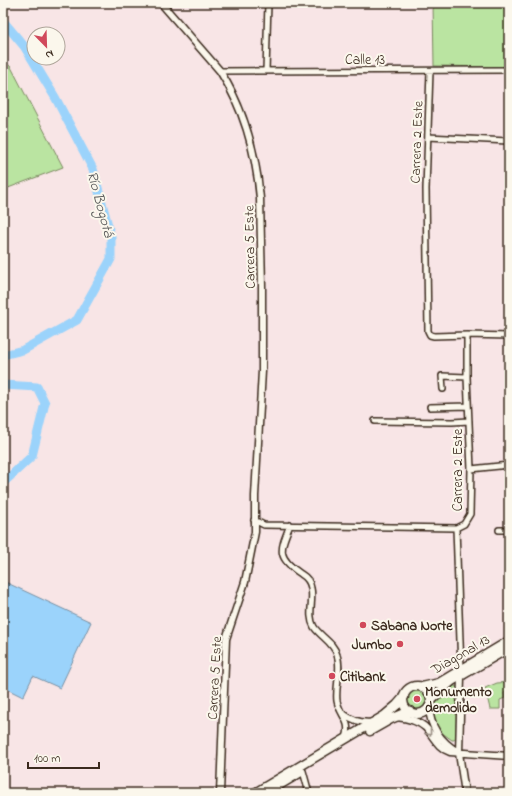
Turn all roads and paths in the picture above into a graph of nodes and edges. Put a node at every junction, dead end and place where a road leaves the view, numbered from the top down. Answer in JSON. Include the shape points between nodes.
{"nodes":[{"id":1,"x":161,"y":3,"type":"edge"},
{"id":2,"x":268,"y":3,"type":"edge"},
{"id":3,"x":509,"y":70,"type":"edge"},
{"id":4,"x":220,"y":71,"type":"junction"},
{"id":5,"x":266,"y":71,"type":"junction"},
{"id":6,"x":430,"y":71,"type":"junction"},
{"id":7,"x":428,"y":137,"type":"junction"},
{"id":8,"x":508,"y":141,"type":"dead end"},
{"id":9,"x":467,"y":335,"type":"junction"},
{"id":10,"x":509,"y":336,"type":"edge"},
{"id":11,"x":467,"y":377,"type":"junction"},
{"id":12,"x":442,"y":389,"type":"dead end"},
{"id":13,"x":468,"y":406,"type":"junction"},
{"id":14,"x":430,"y":407,"type":"dead end"},
{"id":15,"x":375,"y":421,"type":"dead end"},
{"id":16,"x":469,"y":421,"type":"junction"},
{"id":17,"x":509,"y":465,"type":"edge"},
{"id":18,"x":471,"y":469,"type":"junction"},
{"id":19,"x":254,"y":520,"type":"junction"},
{"id":20,"x":264,"y":525,"type":"junction"},
{"id":21,"x":290,"y":525,"type":"junction"},
{"id":22,"x":456,"y":528,"type":"junction"},
{"id":23,"x":499,"y":530,"type":"dead end"},
{"id":24,"x":509,"y":530,"type":"edge"},
{"id":25,"x":255,"y":532,"type":"junction"},
{"id":26,"x":509,"y":641,"type":"edge"},
{"id":27,"x":509,"y":648,"type":"edge"},
{"id":28,"x":461,"y":673,"type":"junction"},
{"id":29,"x":422,"y":687,"type":"junction"},
{"id":30,"x":404,"y":697,"type":"junction"},
{"id":31,"x":430,"y":704,"type":"junction"},
{"id":32,"x":410,"y":711,"type":"junction"},
{"id":33,"x":342,"y":712,"type":"junction"},
{"id":34,"x":396,"y":717,"type":"junction"},
{"id":35,"x":376,"y":721,"type":"junction"},
{"id":36,"x":459,"y":734,"type":"junction"},
{"id":37,"x":346,"y":739,"type":"junction"},
{"id":38,"x":443,"y":739,"type":"junction"},
{"id":39,"x":459,"y":753,"type":"junction"},
{"id":40,"x":509,"y":756,"type":"edge"},
{"id":41,"x":303,"y":771,"type":"junction"},
{"id":42,"x":221,"y":792,"type":"edge"},
{"id":43,"x":255,"y":793,"type":"edge"},
{"id":44,"x":266,"y":793,"type":"edge"},
{"id":45,"x":309,"y":793,"type":"edge"},
{"id":46,"x":464,"y":793,"type":"edge"}],
"edges":[{"from":1,"to":4,"type":"street","name":"Carrera 5 Este"},
{"from":2,"to":5,"type":"street"},
{"from":3,"to":6,"type":"street","name":"Calle 13"},
{"from":4,"to":5,"type":"street","name":"Calle 13"},
{"from":4,"to":19,"type":"street","name":"Carrera 5 Este","via":[[228,82],[244,123],[256,169],[260,198],[262,371]]},
{"from":5,"to":6,"type":"street","name":"Calle 13"},
{"from":6,"to":7,"type":"street","name":"Carrera 2 Este"},
{"from":7,"to":8,"type":"street"},
{"from":7,"to":9,"type":"street","name":"Carrera 2 Este","via":[[428,331],[434,336]]},
{"from":9,"to":10,"type":"street"},
{"from":9,"to":11,"type":"street","name":"Carrera 2 Este"},
{"from":11,"to":12,"type":"street","via":[[442,376]]},
{"from":11,"to":13,"type":"street","name":"Carrera 2 Este"},
{"from":13,"to":14,"type":"street"},
{"from":13,"to":16,"type":"street","name":"Carrera 2 Este"},
{"from":15,"to":16,"type":"street"},
{"from":16,"to":18,"type":"street","name":"Carrera 2 Este"},
{"from":17,"to":18,"type":"street"},
{"from":18,"to":22,"type":"street","name":"Carrera 2 Este","via":[[470,514],[464,524]]},
{"from":19,"to":20,"type":"street"},
{"from":19,"to":25,"type":"street","name":"Carrera 5 Este"},
{"from":20,"to":21,"type":"street"},
{"from":20,"to":25,"type":"street"},
{"from":21,"to":22,"type":"street"},
{"from":21,"to":33,"type":"street","via":[[282,544],[282,555],[289,566],[308,580],[312,588],[313,624],[337,654],[337,700]]},
{"from":22,"to":28,"type":"street","name":"Carrera 2 Este"},
{"from":23,"to":24,"type":"street"},
{"from":25,"to":42,"type":"street","name":"Carrera 5 Este","via":[[243,588],[226,639]]},
{"from":26,"to":28,"type":"main road","name":"Diagonal 13"},
{"from":27,"to":28,"type":"main road","name":"Diagonal 13"},
{"from":28,"to":29,"type":"main road","name":"Diagonal 13"},
{"from":28,"to":31,"type":"main road","name":"Diagonal 13","via":[[444,687]]},
{"from":28,"to":36,"type":"street","name":"Carrera 2 Este"},
{"from":29,"to":30,"type":"main road","via":[[410,688]]},
{"from":29,"to":31,"type":"main road","via":[[429,692]]},
{"from":30,"to":32,"type":"main road","via":[[404,704]]},
{"from":30,"to":35,"type":"main road","via":[[392,710]]},
{"from":31,"to":32,"type":"main road","via":[[420,713]]},
{"from":31,"to":38,"type":"street","via":[[429,714],[434,728]]},
{"from":32,"to":34,"type":"main road"},
{"from":33,"to":35,"type":"street","via":[[359,722]]},
{"from":33,"to":37,"type":"street","via":[[348,729]]},
{"from":34,"to":39,"type":"street","one_way":true,"via":[[418,722],[442,749]]},
{"from":34,"to":41,"type":"main road"},
{"from":35,"to":37,"type":"main road"},
{"from":36,"to":38,"type":"street","via":[[453,741]]},
{"from":36,"to":39,"type":"street","name":"Carrera 2 Este"},
{"from":37,"to":43,"type":"main road"},
{"from":38,"to":39,"type":"street"},
{"from":39,"to":40,"type":"street"},
{"from":39,"to":46,"type":"street","name":"Carrera 2 Este"},
{"from":41,"to":44,"type":"main road"},
{"from":41,"to":45,"type":"street"}]}
